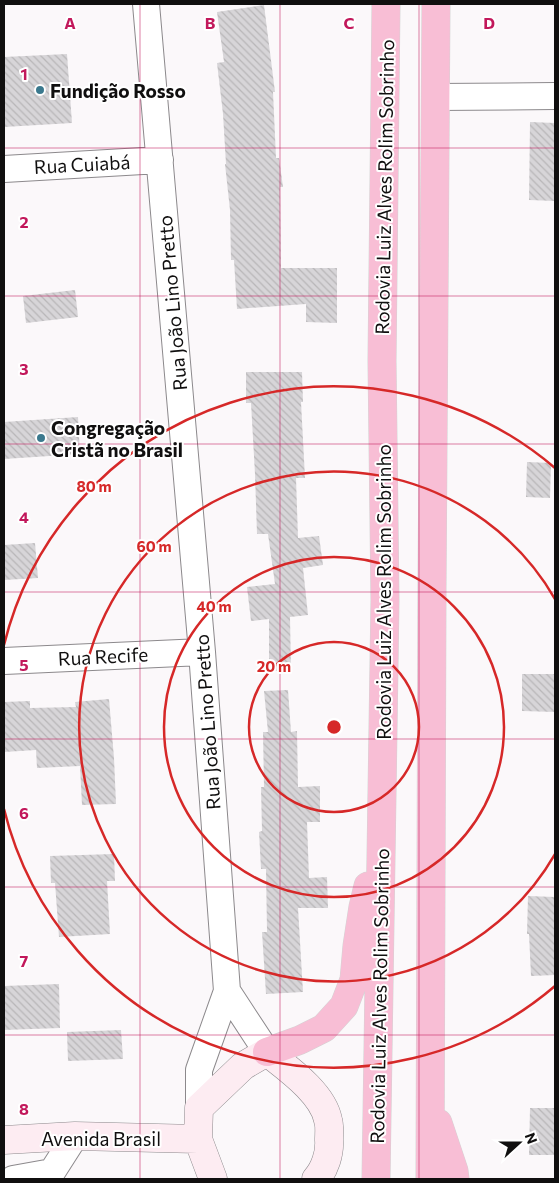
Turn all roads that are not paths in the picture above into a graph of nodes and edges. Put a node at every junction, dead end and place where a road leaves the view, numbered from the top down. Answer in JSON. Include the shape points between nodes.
{"nodes":[{"id":1,"x":146,"y":4,"type":"edge"},
{"id":2,"x":386,"y":4,"type":"edge"},
{"id":3,"x":436,"y":4,"type":"edge"},
{"id":4,"x":555,"y":96,"type":"edge"},
{"id":5,"x":436,"y":98,"type":"junction"},
{"id":6,"x":160,"y":160,"type":"junction"},
{"id":7,"x":4,"y":169,"type":"edge"},
{"id":8,"x":202,"y":652,"type":"junction"},
{"id":9,"x":4,"y":661,"type":"edge"},
{"id":10,"x":381,"y":834,"type":"junction"},
{"id":11,"x":226,"y":991,"type":"junction"},
{"id":12,"x":267,"y":1052,"type":"junction"},
{"id":13,"x":431,"y":1103,"type":"junction"},
{"id":14,"x":199,"y":1108,"type":"junction"},
{"id":15,"x":75,"y":1136,"type":"junction"},
{"id":16,"x":198,"y":1139,"type":"junction"},
{"id":17,"x":4,"y":1140,"type":"edge"},
{"id":18,"x":13,"y":1179,"type":"edge"},
{"id":19,"x":213,"y":1179,"type":"edge"},
{"id":20,"x":316,"y":1179,"type":"edge"},
{"id":21,"x":376,"y":1179,"type":"edge"},
{"id":22,"x":430,"y":1179,"type":"edge"},
{"id":23,"x":455,"y":1179,"type":"edge"}],
"edges":[{"from":1,"to":6,"type":"street","name":"Rua João Lino Pretto"},
{"from":2,"to":10,"type":"highway","name":"Rodovia Luiz Alves Rolim Sobrinho","via":[[382,361],[385,600]]},
{"from":3,"to":5,"type":"highway"},
{"from":4,"to":5,"type":"street"},
{"from":5,"to":13,"type":"highway"},
{"from":6,"to":7,"type":"street","name":"Rua Cuiabá"},
{"from":6,"to":8,"type":"street","name":"Rua João Lino Pretto"},
{"from":8,"to":9,"type":"street","name":"Rua Recife"},
{"from":8,"to":11,"type":"street","name":"Rua João Lino Pretto"},
{"from":10,"to":12,"type":"highway","via":[[363,907],[354,980],[344,1006],[324,1028]]},
{"from":10,"to":21,"type":"highway","name":"Rodovia Luiz Alves Rolim Sobrinho"},
{"from":11,"to":12,"type":"street","name":"Rua João Lino Pretto"},
{"from":11,"to":14,"type":"street","name":"Rua João Lino Pretto","via":[[199,1070]]},
{"from":12,"to":14,"type":"street","via":[[243,1066]]},
{"from":12,"to":20,"type":"street","via":[[319,1099],[328,1120],[329,1147],[322,1172]]},
{"from":13,"to":22,"type":"highway"},
{"from":13,"to":23,"type":"highway"},
{"from":14,"to":16,"type":"street","name":"Rua João Lino Pretto"},
{"from":15,"to":16,"type":"street","name":"Avenida Brasil"},
{"from":15,"to":17,"type":"street","name":"Avenida Brasil"},
{"from":15,"to":18,"type":"street","via":[[52,1172]]},
{"from":16,"to":19,"type":"street","name":"Rua João Lino Pretto"}]}
